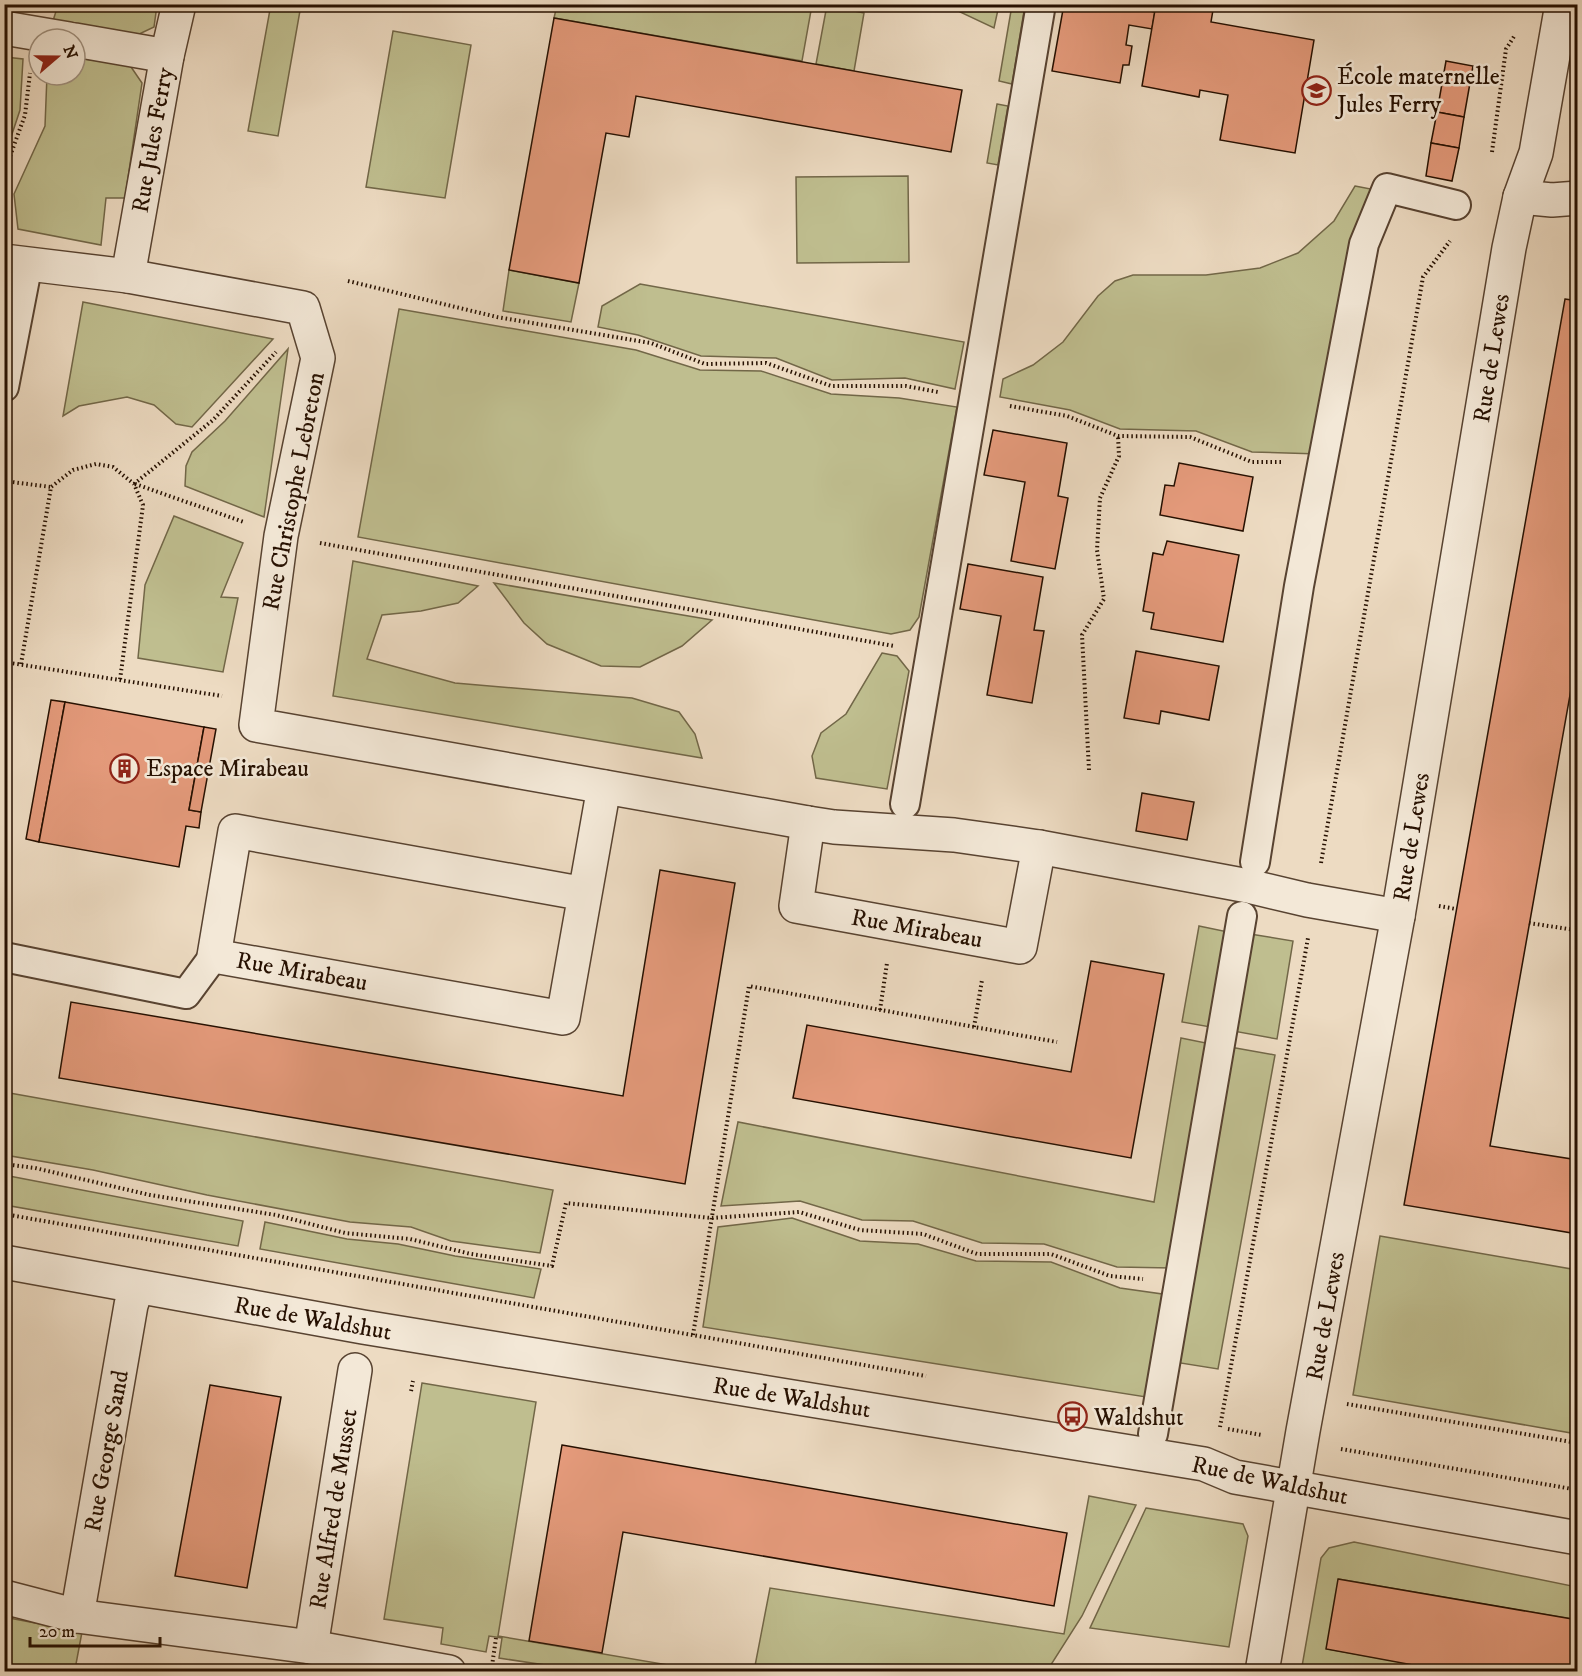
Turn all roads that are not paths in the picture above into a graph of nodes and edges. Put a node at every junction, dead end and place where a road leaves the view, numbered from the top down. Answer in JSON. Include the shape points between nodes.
{"nodes":[{"id":1,"x":178,"y":4,"type":"edge"},
{"id":2,"x":1041,"y":4,"type":"edge"},
{"id":3,"x":1562,"y":4,"type":"edge"},
{"id":4,"x":4,"y":28,"type":"edge"},
{"id":5,"x":27,"y":32,"type":"edge"},
{"id":6,"x":87,"y":42,"type":"edge"},
{"id":7,"x":167,"y":56,"type":"junction"},
{"id":8,"x":1520,"y":197,"type":"junction"},
{"id":9,"x":1578,"y":198,"type":"edge"},
{"id":10,"x":1456,"y":205,"type":"dead end"},
{"id":11,"x":16,"y":262,"type":"edge"},
{"id":12,"x":128,"y":276,"type":"junction"},
{"id":13,"x":4,"y":387,"type":"edge"},
{"id":14,"x":604,"y":787,"type":"junction"},
{"id":15,"x":905,"y":804,"type":"dead end"},
{"id":16,"x":808,"y":823,"type":"junction"},
{"id":17,"x":1039,"y":847,"type":"junction"},
{"id":18,"x":1255,"y":862,"type":"dead end"},
{"id":19,"x":585,"y":894,"type":"junction"},
{"id":20,"x":1242,"y":916,"type":"dead end"},
{"id":21,"x":1398,"y":916,"type":"junction"},
{"id":22,"x":214,"y":956,"type":"junction"},
{"id":23,"x":4,"y":957,"type":"edge"},
{"id":24,"x":4,"y":1262,"type":"edge"},
{"id":25,"x":137,"y":1287,"type":"junction"},
{"id":26,"x":355,"y":1370,"type":"dead end"},
{"id":27,"x":1155,"y":1425,"type":"road end"},
{"id":28,"x":1294,"y":1487,"type":"junction"},
{"id":29,"x":1578,"y":1538,"type":"edge"},
{"id":30,"x":4,"y":1597,"type":"edge"},
{"id":31,"x":77,"y":1616,"type":"junction"},
{"id":32,"x":311,"y":1647,"type":"junction"},
{"id":33,"x":449,"y":1671,"type":"edge"},
{"id":34,"x":1262,"y":1671,"type":"edge"}],
"edges":[{"from":1,"to":7,"type":"street","name":"Rue Jules Ferry"},
{"from":2,"to":15,"type":"street"},
{"from":3,"to":8,"type":"street","name":"Rue de Lewes","via":[[1536,153]]},
{"from":4,"to":5,"type":"street"},
{"from":6,"to":7,"type":"street"},
{"from":7,"to":12,"type":"street","name":"Rue Jules Ferry"},
{"from":8,"to":9,"type":"street"},
{"from":8,"to":21,"type":"street","name":"Rue de Lewes"},
{"from":10,"to":18,"type":"street","via":[[1387,188],[1364,244],[1299,586]]},
{"from":11,"to":12,"type":"street","name":"Rue Christophe Lebreton"},
{"from":11,"to":13,"type":"street"},
{"from":12,"to":14,"type":"street","name":"Rue Christophe Lebreton","via":[[303,308],[318,358],[281,536],[256,725]]},
{"from":14,"to":16,"type":"street"},
{"from":14,"to":19,"type":"street","name":"Rue Mirabeau"},
{"from":16,"to":17,"type":"street","via":[[954,835]]},
{"from":16,"to":17,"type":"street","name":"Rue Mirabeau","via":[[795,906],[1020,947]]},
{"from":17,"to":21,"type":"street"},
{"from":19,"to":22,"type":"street","name":"Rue Mirabeau","via":[[563,1018]]},
{"from":19,"to":22,"type":"street","name":"Rue Mirabeau","via":[[235,831]]},
{"from":20,"to":27,"type":"street"},
{"from":21,"to":28,"type":"street","name":"Rue de Lewes"},
{"from":22,"to":23,"type":"street","via":[[186,994]]},
{"from":24,"to":25,"type":"street","name":"Rue de Waldshut"},
{"from":25,"to":28,"type":"street","name":"Rue de Waldshut","via":[[1204,1464],[1235,1477]]},
{"from":25,"to":31,"type":"street","name":"Rue George Sand"},
{"from":26,"to":32,"type":"street","name":"Rue Alfred de Musset"},
{"from":28,"to":29,"type":"street","name":"Rue de Waldshut"},
{"from":28,"to":34,"type":"street","name":"Rue de Lewes"},
{"from":30,"to":31,"type":"street"},
{"from":31,"to":32,"type":"street"},
{"from":32,"to":33,"type":"street"}]}
